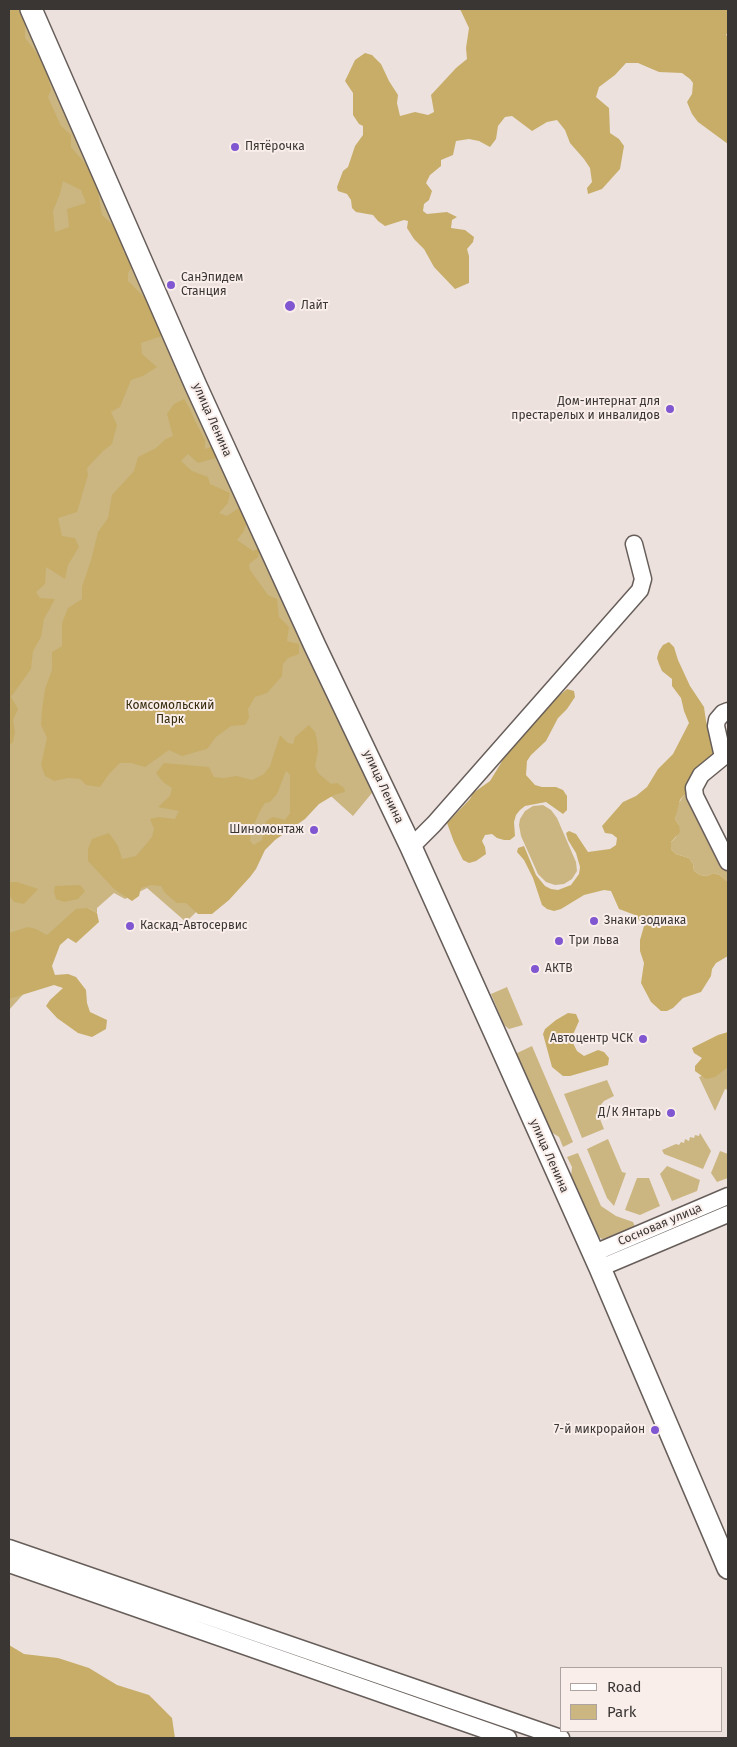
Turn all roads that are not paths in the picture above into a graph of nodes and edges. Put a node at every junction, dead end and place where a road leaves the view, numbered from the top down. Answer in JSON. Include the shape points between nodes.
{"nodes":[{"id":1,"x":31,"y":9,"type":"edge"},
{"id":2,"x":634,"y":544,"type":"dead end"},
{"id":3,"x":728,"y":711,"type":"edge"},
{"id":4,"x":411,"y":847,"type":"junction"},
{"id":5,"x":728,"y":862,"type":"edge"},
{"id":6,"x":728,"y":1196,"type":"edge"},
{"id":7,"x":728,"y":1214,"type":"edge"},
{"id":8,"x":596,"y":1261,"type":"junction"},
{"id":9,"x":9,"y":1548,"type":"edge"},
{"id":10,"x":9,"y":1564,"type":"edge"},
{"id":11,"x":728,"y":1568,"type":"edge"},
{"id":12,"x":508,"y":1738,"type":"edge"},
{"id":13,"x":560,"y":1738,"type":"edge"}],
"edges":[{"from":1,"to":4,"type":"main road","name":"улица Ленина","via":[[205,404]]},
{"from":2,"to":4,"type":"street","via":[[643,579],[640,590]]},
{"from":3,"to":5,"type":"street","via":[[717,720],[716,726],[723,757],[701,775],[694,788]]},
{"from":4,"to":8,"type":"main road","name":"улица Ленина"},
{"from":6,"to":8,"type":"street","name":"Сосновая улица"},
{"from":7,"to":8,"type":"street","name":"Сосновая улица"},
{"from":8,"to":11,"type":"main road","name":"улица Ленина"},
{"from":9,"to":13,"type":"street"},
{"from":10,"to":12,"type":"street"}]}
